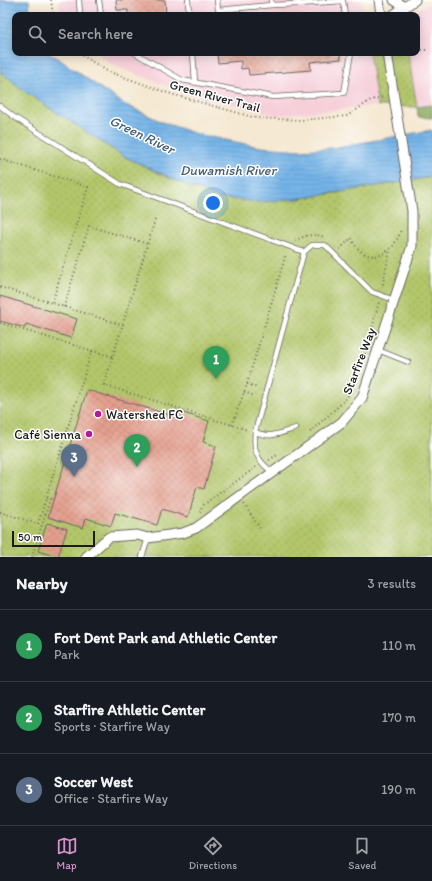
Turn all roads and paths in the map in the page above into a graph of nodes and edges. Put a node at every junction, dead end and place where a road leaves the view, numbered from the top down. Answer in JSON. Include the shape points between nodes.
{"nodes":[{"id":1,"x":51,"y":0,"type":"edge"},
{"id":2,"x":79,"y":0,"type":"edge"},
{"id":3,"x":99,"y":0,"type":"edge"},
{"id":4,"x":188,"y":0,"type":"edge"},
{"id":5,"x":217,"y":0,"type":"edge"},
{"id":6,"x":380,"y":0,"type":"edge"},
{"id":7,"x":394,"y":0,"type":"edge"},
{"id":8,"x":415,"y":0,"type":"edge"},
{"id":9,"x":272,"y":2,"type":"edge"},
{"id":10,"x":298,"y":2,"type":"edge"},
{"id":11,"x":405,"y":7,"type":"junction"},
{"id":12,"x":53,"y":12,"type":"edge"},
{"id":13,"x":80,"y":12,"type":"edge"},
{"id":14,"x":101,"y":12,"type":"edge"},
{"id":15,"x":189,"y":12,"type":"edge"},
{"id":16,"x":345,"y":12,"type":"edge"},
{"id":17,"x":381,"y":12,"type":"edge"},
{"id":18,"x":398,"y":12,"type":"edge"},
{"id":19,"x":420,"y":50,"type":"edge"},
{"id":20,"x":428,"y":50,"type":"dead end"},
{"id":21,"x":83,"y":56,"type":"edge"},
{"id":22,"x":140,"y":56,"type":"edge"},
{"id":23,"x":193,"y":56,"type":"edge"},
{"id":24,"x":352,"y":56,"type":"edge"},
{"id":25,"x":387,"y":56,"type":"edge"},
{"id":26,"x":195,"y":82,"type":"junction"},
{"id":27,"x":385,"y":100,"type":"dead end"},
{"id":28,"x":0,"y":106,"type":"edge"},
{"id":29,"x":0,"y":159,"type":"edge"},
{"id":30,"x":155,"y":220,"type":"dead end"},
{"id":31,"x":402,"y":227,"type":"dead end"},
{"id":32,"x":148,"y":244,"type":"junction"},
{"id":33,"x":390,"y":250,"type":"junction"},
{"id":34,"x":304,"y":252,"type":"junction"},
{"id":35,"x":336,"y":255,"type":"junction"},
{"id":36,"x":0,"y":287,"type":"edge"},
{"id":37,"x":380,"y":296,"type":"junction"},
{"id":38,"x":394,"y":300,"type":"junction"},
{"id":39,"x":52,"y":303,"type":"junction"},
{"id":40,"x":64,"y":307,"type":"junction"},
{"id":41,"x":0,"y":323,"type":"edge"},
{"id":42,"x":123,"y":326,"type":"junction"},
{"id":43,"x":92,"y":350,"type":"junction"},
{"id":44,"x":378,"y":350,"type":"junction"},
{"id":45,"x":113,"y":357,"type":"junction"},
{"id":46,"x":363,"y":361,"type":"dead end"},
{"id":47,"x":408,"y":362,"type":"dead end"},
{"id":48,"x":357,"y":382,"type":"dead end"},
{"id":49,"x":247,"y":384,"type":"dead end"},
{"id":50,"x":258,"y":388,"type":"dead end"},
{"id":51,"x":244,"y":392,"type":"dead end"},
{"id":52,"x":255,"y":396,"type":"dead end"},
{"id":53,"x":296,"y":428,"type":"dead end"},
{"id":54,"x":255,"y":432,"type":"junction"},
{"id":55,"x":305,"y":436,"type":"dead end"},
{"id":56,"x":284,"y":452,"type":"dead end"},
{"id":57,"x":262,"y":464,"type":"junction"},
{"id":58,"x":272,"y":472,"type":"junction"},
{"id":59,"x":221,"y":492,"type":"junction"},
{"id":60,"x":46,"y":498,"type":"junction"},
{"id":61,"x":237,"y":499,"type":"junction"},
{"id":62,"x":0,"y":512,"type":"edge"},
{"id":63,"x":196,"y":528,"type":"junction"},
{"id":64,"x":261,"y":530,"type":"dead end"},
{"id":65,"x":148,"y":538,"type":"junction"},
{"id":66,"x":32,"y":557,"type":"edge"},
{"id":67,"x":86,"y":557,"type":"edge"},
{"id":68,"x":142,"y":557,"type":"edge"}],
"edges":[{"from":1,"to":12,"type":"path"},
{"from":2,"to":13,"type":"lane"},
{"from":3,"to":14,"type":"lane"},
{"from":4,"to":15,"type":"lane"},
{"from":5,"to":9,"type":"lane","via":[[218,10]]},
{"from":6,"to":17,"type":"street"},
{"from":7,"to":11,"type":"street"},
{"from":8,"to":11,"type":"street"},
{"from":9,"to":10,"type":"lane"},
{"from":10,"to":16,"type":"lane","via":[[343,1]]},
{"from":11,"to":18,"type":"street"},
{"from":19,"to":20,"type":"path"},
{"from":21,"to":27,"type":"path","name":"Green River Trail","via":[[107,72],[171,94],[256,118],[301,120],[347,116],[371,100],[383,97]]},
{"from":22,"to":26,"type":"lane","via":[[182,80]]},
{"from":23,"to":26,"type":"lane"},
{"from":24,"to":26,"type":"lane","via":[[344,93],[273,97]]},
{"from":25,"to":38,"type":"street","name":"Starfire Way","via":[[412,211],[412,246]]},
{"from":28,"to":34,"type":"lane","via":[[120,184]]},
{"from":29,"to":39,"type":"path","via":[[88,187]]},
{"from":30,"to":32,"type":"path"},
{"from":31,"to":33,"type":"path"},
{"from":32,"to":40,"type":"path","via":[[89,226]]},
{"from":32,"to":42,"type":"path"},
{"from":33,"to":35,"type":"path","via":[[375,256],[367,256],[358,250],[351,238]]},
{"from":33,"to":37,"type":"path"},
{"from":34,"to":35,"type":"lane","via":[[312,245],[325,245]]},
{"from":34,"to":54,"type":"lane"},
{"from":35,"to":37,"type":"lane","via":[[372,292]]},
{"from":36,"to":39,"type":"path"},
{"from":37,"to":38,"type":"lane"},
{"from":37,"to":46,"type":"path"},
{"from":38,"to":44,"type":"street","name":"Starfire Way"},
{"from":39,"to":40,"type":"path"},
{"from":40,"to":42,"type":"path"},
{"from":41,"to":43,"type":"path"},
{"from":42,"to":45,"type":"path"},
{"from":43,"to":45,"type":"path"},
{"from":43,"to":60,"type":"path"},
{"from":44,"to":47,"type":"lane"},
{"from":44,"to":58,"type":"street","name":"Starfire Way","via":[[362,398],[342,422]]},
{"from":45,"to":54,"type":"path","via":[[104,385]]},
{"from":48,"to":55,"type":"path","via":[[345,400]]},
{"from":49,"to":50,"type":"path"},
{"from":51,"to":52,"type":"path"},
{"from":53,"to":54,"type":"lane","via":[[274,436],[263,436]]},
{"from":54,"to":57,"type":"lane","via":[[254,445]]},
{"from":56,"to":57,"type":"path"},
{"from":57,"to":58,"type":"lane"},
{"from":57,"to":59,"type":"path"},
{"from":58,"to":61,"type":"street","name":"Starfire Way"},
{"from":59,"to":61,"type":"path"},
{"from":59,"to":63,"type":"path","via":[[202,506]]},
{"from":60,"to":62,"type":"path","via":[[38,524]]},
{"from":60,"to":66,"type":"path","via":[[50,499]]},
{"from":61,"to":63,"type":"street","name":"Starfire Way"},
{"from":61,"to":64,"type":"path","via":[[242,502]]},
{"from":63,"to":65,"type":"street","name":"Starfire Way","via":[[182,533]]},
{"from":65,"to":67,"type":"street","name":"Starfire Way","via":[[137,535],[109,537]]},
{"from":65,"to":68,"type":"lane"}]}
